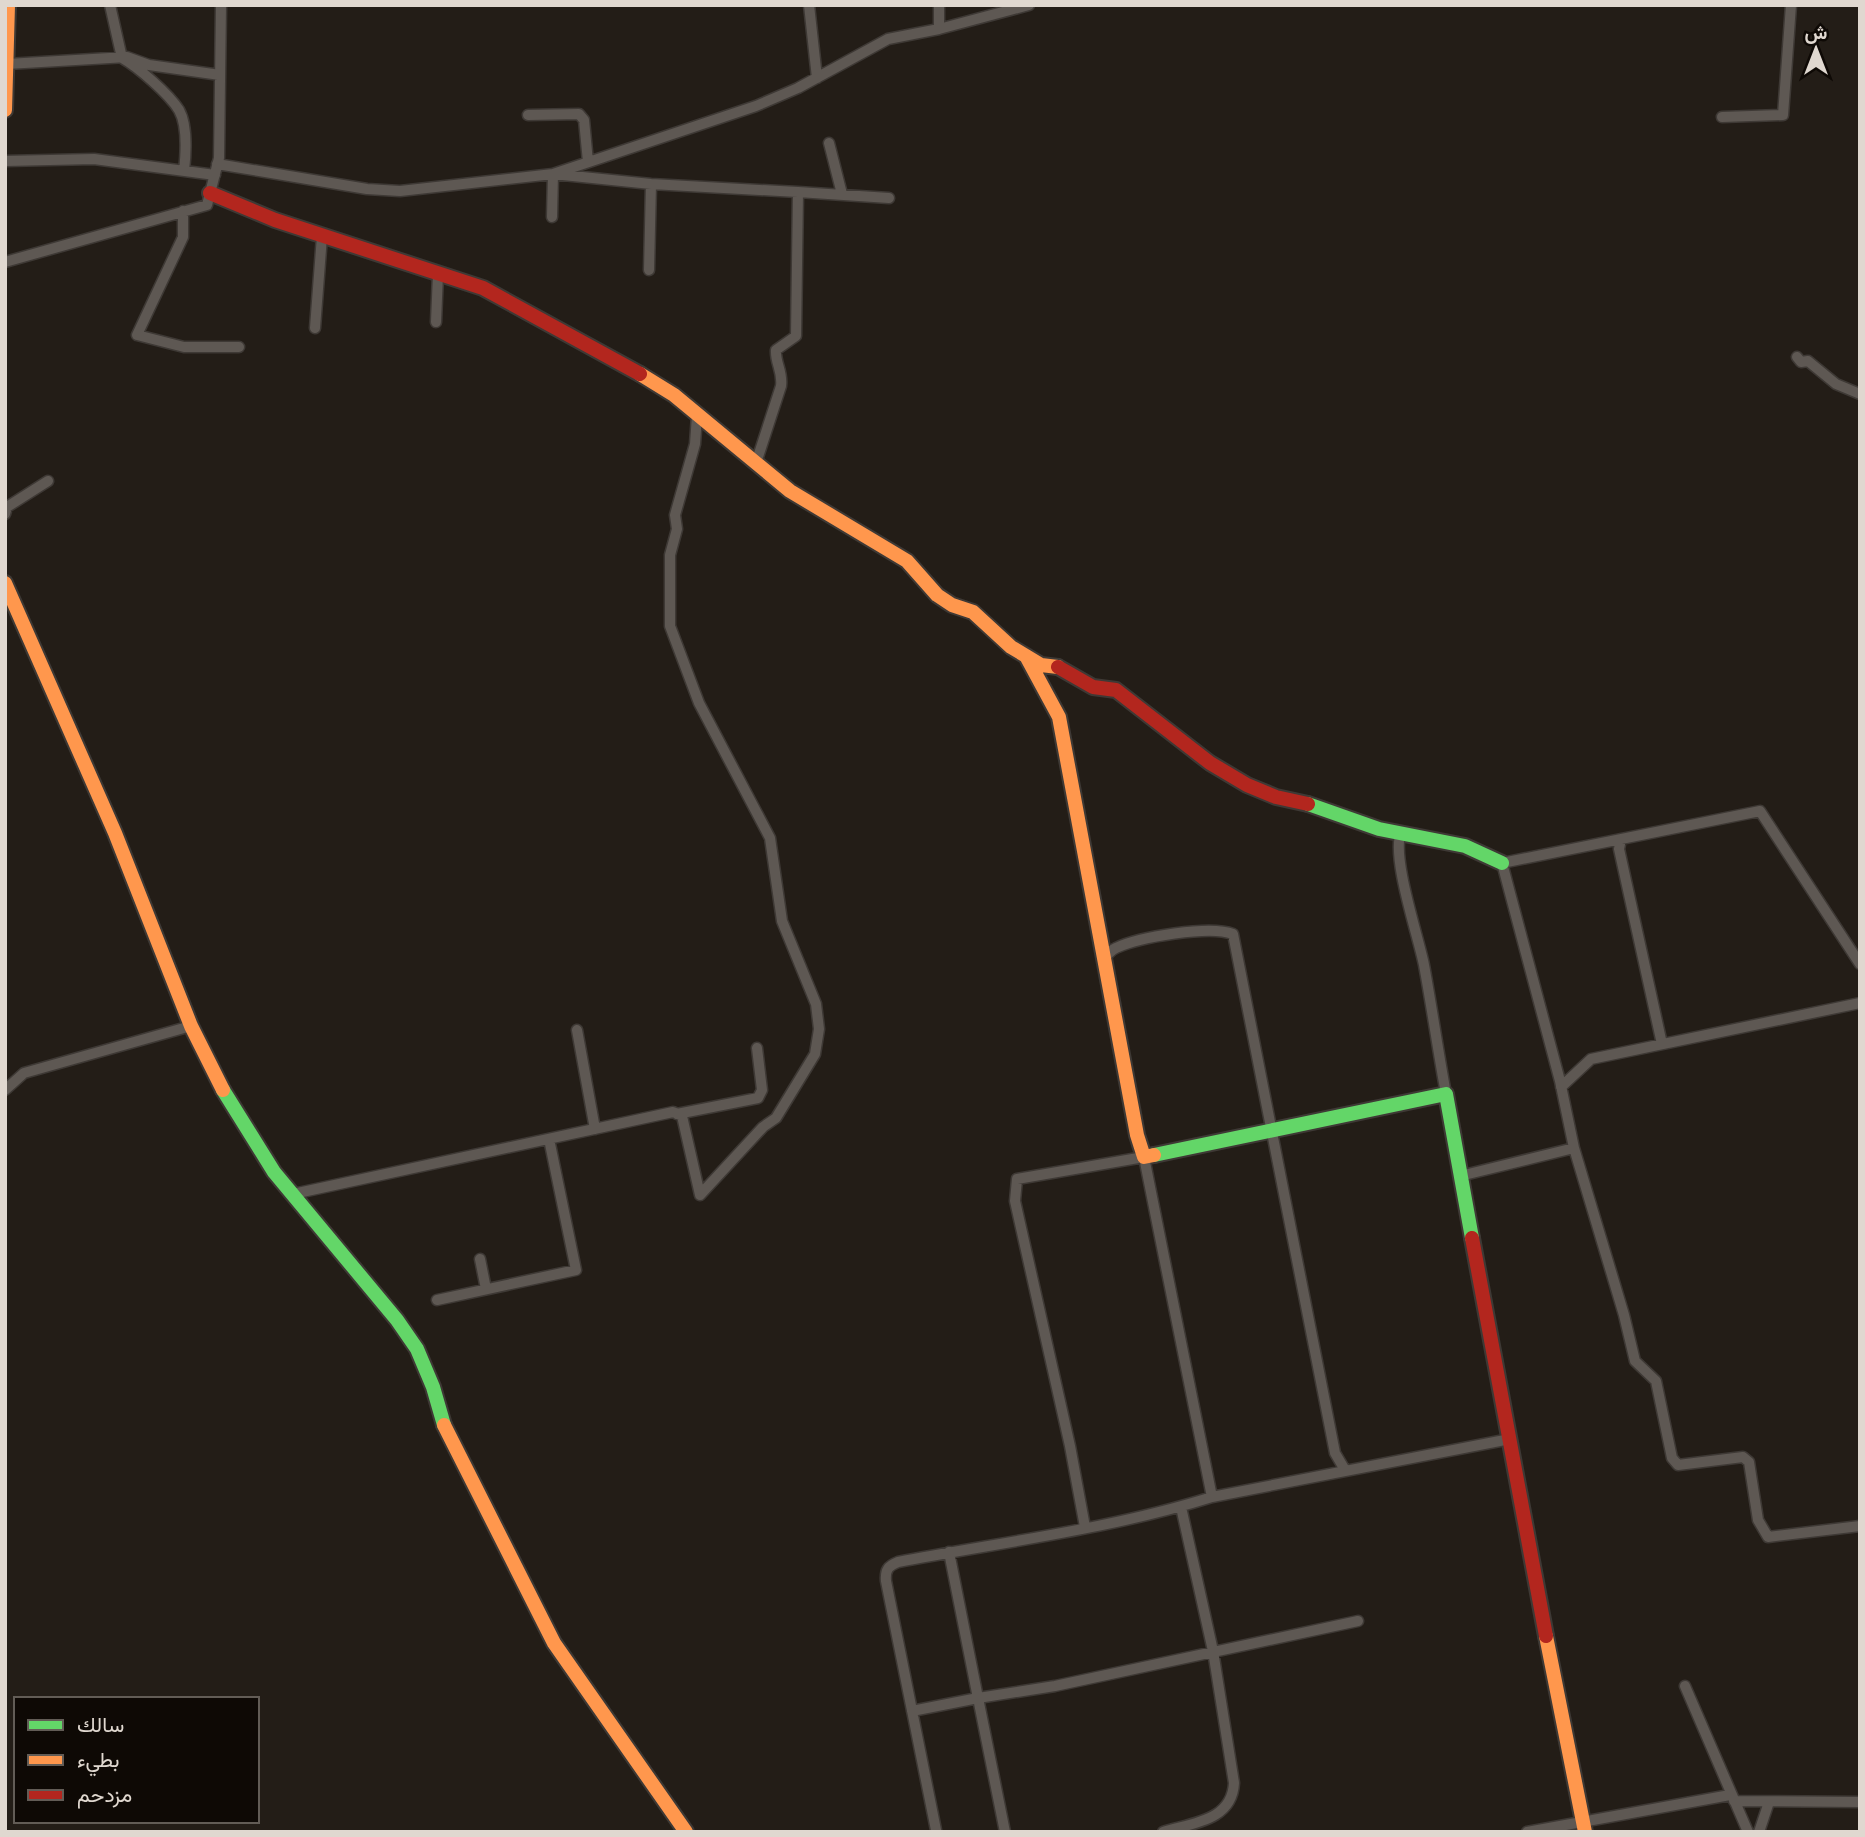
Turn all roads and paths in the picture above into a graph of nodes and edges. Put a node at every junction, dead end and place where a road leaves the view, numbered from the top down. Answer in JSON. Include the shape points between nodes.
{"nodes":[{"id":1,"x":110,"y":5,"type":"edge"},
{"id":2,"x":221,"y":5,"type":"edge"},
{"id":3,"x":809,"y":5,"type":"edge"},
{"id":4,"x":939,"y":5,"type":"edge"},
{"id":5,"x":1029,"y":5,"type":"edge"},
{"id":6,"x":1791,"y":5,"type":"edge"},
{"id":7,"x":7,"y":12,"type":"edge"},
{"id":8,"x":939,"y":29,"type":"junction"},
{"id":9,"x":122,"y":58,"type":"junction"},
{"id":10,"x":7,"y":59,"type":"edge"},
{"id":11,"x":220,"y":75,"type":"junction"},
{"id":12,"x":817,"y":78,"type":"junction"},
{"id":13,"x":5,"y":110,"type":"edge"},
{"id":14,"x":528,"y":115,"type":"dead end"},
{"id":15,"x":1722,"y":117,"type":"dead end"},
{"id":16,"x":829,"y":143,"type":"dead end"},
{"id":17,"x":5,"y":161,"type":"edge"},
{"id":18,"x":589,"y":162,"type":"junction"},
{"id":19,"x":216,"y":170,"type":"junction"},
{"id":20,"x":184,"y":171,"type":"junction"},
{"id":21,"x":553,"y":174,"type":"junction"},
{"id":22,"x":651,"y":184,"type":"junction"},
{"id":23,"x":797,"y":192,"type":"junction"},
{"id":24,"x":210,"y":193,"type":"junction"},
{"id":25,"x":842,"y":194,"type":"junction"},
{"id":26,"x":889,"y":198,"type":"dead end"},
{"id":27,"x":183,"y":211,"type":"junction"},
{"id":28,"x":552,"y":217,"type":"dead end"},
{"id":29,"x":322,"y":236,"type":"junction"},
{"id":30,"x":5,"y":262,"type":"edge"},
{"id":31,"x":649,"y":270,"type":"dead end"},
{"id":32,"x":438,"y":274,"type":"junction"},
{"id":33,"x":436,"y":321,"type":"dead end"},
{"id":34,"x":315,"y":328,"type":"dead end"},
{"id":35,"x":239,"y":347,"type":"dead end"},
{"id":36,"x":1797,"y":357,"type":"dead end"},
{"id":37,"x":1860,"y":394,"type":"edge"},
{"id":38,"x":697,"y":415,"type":"junction"},
{"id":39,"x":755,"y":463,"type":"junction"},
{"id":40,"x":48,"y":481,"type":"dead end"},
{"id":41,"x":5,"y":514,"type":"edge"},
{"id":42,"x":5,"y":583,"type":"edge"},
{"id":43,"x":1026,"y":656,"type":"junction"},
{"id":44,"x":1401,"y":832,"type":"junction"},
{"id":45,"x":1621,"y":839,"type":"junction"},
{"id":46,"x":1502,"y":863,"type":"junction"},
{"id":47,"x":1104,"y":959,"type":"junction"},
{"id":48,"x":1860,"y":964,"type":"edge"},
{"id":49,"x":1860,"y":1003,"type":"edge"},
{"id":50,"x":191,"y":1026,"type":"junction"},
{"id":51,"x":577,"y":1030,"type":"dead end"},
{"id":52,"x":1662,"y":1044,"type":"junction"},
{"id":53,"x":757,"y":1048,"type":"dead end"},
{"id":54,"x":1561,"y":1087,"type":"junction"},
{"id":55,"x":5,"y":1090,"type":"edge"},
{"id":56,"x":1446,"y":1094,"type":"junction"},
{"id":57,"x":677,"y":1114,"type":"junction"},
{"id":58,"x":595,"y":1129,"type":"junction"},
{"id":59,"x":1274,"y":1131,"type":"junction"},
{"id":60,"x":549,"y":1139,"type":"junction"},
{"id":61,"x":1574,"y":1148,"type":"junction"},
{"id":62,"x":1144,"y":1157,"type":"junction"},
{"id":63,"x":1460,"y":1176,"type":"junction"},
{"id":64,"x":293,"y":1194,"type":"junction"},
{"id":65,"x":480,"y":1259,"type":"dead end"},
{"id":66,"x":486,"y":1289,"type":"junction"},
{"id":67,"x":437,"y":1300,"type":"dead end"},
{"id":68,"x":1510,"y":1438,"type":"junction"},
{"id":69,"x":1345,"y":1470,"type":"junction"},
{"id":70,"x":1212,"y":1497,"type":"junction"},
{"id":71,"x":1181,"y":1507,"type":"junction"},
{"id":72,"x":1860,"y":1526,"type":"edge"},
{"id":73,"x":1085,"y":1527,"type":"junction"},
{"id":74,"x":949,"y":1552,"type":"junction"},
{"id":75,"x":1358,"y":1621,"type":"dead end"},
{"id":76,"x":1213,"y":1651,"type":"junction"},
{"id":77,"x":1685,"y":1686,"type":"dead end"},
{"id":78,"x":978,"y":1698,"type":"junction"},
{"id":79,"x":912,"y":1711,"type":"junction"},
{"id":80,"x":1732,"y":1798,"type":"junction"},
{"id":81,"x":1769,"y":1802,"type":"junction"},
{"id":82,"x":1860,"y":1802,"type":"edge"},
{"id":83,"x":1583,"y":1826,"type":"edge"},
{"id":84,"x":936,"y":1830,"type":"edge"},
{"id":85,"x":686,"y":1832,"type":"edge"},
{"id":86,"x":1005,"y":1832,"type":"edge"},
{"id":87,"x":1163,"y":1832,"type":"edge"},
{"id":88,"x":1527,"y":1832,"type":"edge"},
{"id":89,"x":1748,"y":1832,"type":"edge"},
{"id":90,"x":1759,"y":1832,"type":"edge"}],
"edges":[{"from":1,"to":9,"type":"street"},
{"from":2,"to":11,"type":"street"},
{"from":3,"to":12,"type":"street"},
{"from":4,"to":8,"type":"street"},
{"from":5,"to":8,"type":"street"},
{"from":6,"to":15,"type":"street","via":[[1783,115]]},
{"from":7,"to":10,"type":"street"},
{"from":8,"to":12,"type":"street","via":[[888,40]]},
{"from":9,"to":10,"type":"street"},
{"from":9,"to":11,"type":"street"},
{"from":9,"to":20,"type":"street","via":[[143,70],[179,111]]},
{"from":10,"to":13,"type":"street"},
{"from":11,"to":19,"type":"street"},
{"from":12,"to":18,"type":"street","via":[[756,106]]},
{"from":14,"to":18,"type":"street","via":[[579,114],[584,120]]},
{"from":16,"to":25,"type":"street"},
{"from":17,"to":20,"type":"street","via":[[94,159]]},
{"from":18,"to":21,"type":"street"},
{"from":19,"to":20,"type":"street"},
{"from":19,"to":21,"type":"street","via":[[400,191]]},
{"from":19,"to":24,"type":"street"},
{"from":21,"to":22,"type":"street"},
{"from":21,"to":28,"type":"street"},
{"from":22,"to":23,"type":"street"},
{"from":22,"to":31,"type":"street"},
{"from":23,"to":25,"type":"street"},
{"from":23,"to":39,"type":"street","via":[[796,336],[776,349],[783,374],[781,386]]},
{"from":24,"to":27,"type":"street","via":[[207,205]]},
{"from":24,"to":29,"type":"street"},
{"from":25,"to":26,"type":"street"},
{"from":27,"to":30,"type":"street"},
{"from":27,"to":35,"type":"street","via":[[183,237],[137,335],[184,347]]},
{"from":29,"to":32,"type":"street"},
{"from":29,"to":34,"type":"street"},
{"from":32,"to":33,"type":"street"},
{"from":32,"to":38,"type":"street","via":[[515,303],[611,356]]},
{"from":36,"to":37,"type":"street"},
{"from":38,"to":39,"type":"street"},
{"from":38,"to":57,"type":"street","via":[[695,444],[675,515],[670,626],[699,703],[770,838],[782,921],[817,1003],[819,1029],[815,1054],[776,1118],[701,1195],[682,1116]]},
{"from":39,"to":43,"type":"street","via":[[819,511],[907,561],[937,595],[973,612]]},
{"from":40,"to":41,"type":"street","via":[[7,507]]},
{"from":42,"to":50,"type":"street","via":[[115,833]]},
{"from":43,"to":44,"type":"street","via":[[1073,673],[1093,687],[1115,690],[1210,763],[1247,785]]},
{"from":43,"to":47,"type":"street","via":[[1059,717]]},
{"from":44,"to":46,"type":"street","via":[[1465,846]]},
{"from":44,"to":56,"type":"street","via":[[1397,841],[1402,871],[1424,964]]},
{"from":45,"to":46,"type":"street"},
{"from":45,"to":48,"type":"street","via":[[1760,811]]},
{"from":45,"to":52,"type":"street","via":[[1619,849]]},
{"from":46,"to":54,"type":"street"},
{"from":47,"to":59,"type":"street","via":[[1113,949],[1159,938],[1220,929],[1233,934]]},
{"from":47,"to":62,"type":"street"},
{"from":49,"to":52,"type":"street"},
{"from":50,"to":55,"type":"street","via":[[24,1073]]},
{"from":50,"to":64,"type":"street","via":[[219,1083],[274,1172]]},
{"from":51,"to":58,"type":"street"},
{"from":52,"to":54,"type":"street","via":[[1591,1059]]},
{"from":53,"to":57,"type":"street","via":[[762,1090],[758,1098]]},
{"from":54,"to":61,"type":"street"},
{"from":56,"to":59,"type":"street"},
{"from":56,"to":63,"type":"street"},
{"from":57,"to":58,"type":"street"},
{"from":58,"to":60,"type":"street"},
{"from":59,"to":62,"type":"street"},
{"from":59,"to":69,"type":"street","via":[[1335,1453]]},
{"from":60,"to":64,"type":"street"},
{"from":60,"to":66,"type":"street","via":[[576,1270]]},
{"from":61,"to":63,"type":"street"},
{"from":61,"to":72,"type":"street","via":[[1635,1361],[1656,1381],[1672,1458],[1678,1465],[1743,1457],[1749,1462],[1758,1520],[1768,1537]]},
{"from":62,"to":70,"type":"street"},
{"from":62,"to":73,"type":"street","via":[[1017,1179],[1014,1189]]},
{"from":63,"to":68,"type":"street"},
{"from":64,"to":85,"type":"street","via":[[417,1349],[446,1433],[554,1643]]},
{"from":65,"to":66,"type":"street"},
{"from":66,"to":67,"type":"street"},
{"from":68,"to":69,"type":"street"},
{"from":68,"to":83,"type":"street"},
{"from":69,"to":70,"type":"street"},
{"from":70,"to":71,"type":"street"},
{"from":71,"to":73,"type":"street"},
{"from":71,"to":76,"type":"street"},
{"from":73,"to":74,"type":"street"},
{"from":74,"to":78,"type":"street"},
{"from":74,"to":79,"type":"street","via":[[898,1562],[886,1572]]},
{"from":75,"to":76,"type":"street"},
{"from":76,"to":78,"type":"street"},
{"from":76,"to":87,"type":"street","via":[[1234,1792],[1220,1813]]},
{"from":77,"to":80,"type":"street"},
{"from":78,"to":79,"type":"street"},
{"from":78,"to":86,"type":"street"},
{"from":79,"to":84,"type":"street"},
{"from":80,"to":81,"type":"street"},
{"from":80,"to":83,"type":"street"},
{"from":80,"to":89,"type":"street"},
{"from":81,"to":82,"type":"street"},
{"from":81,"to":90,"type":"street"},
{"from":83,"to":88,"type":"street"}]}
